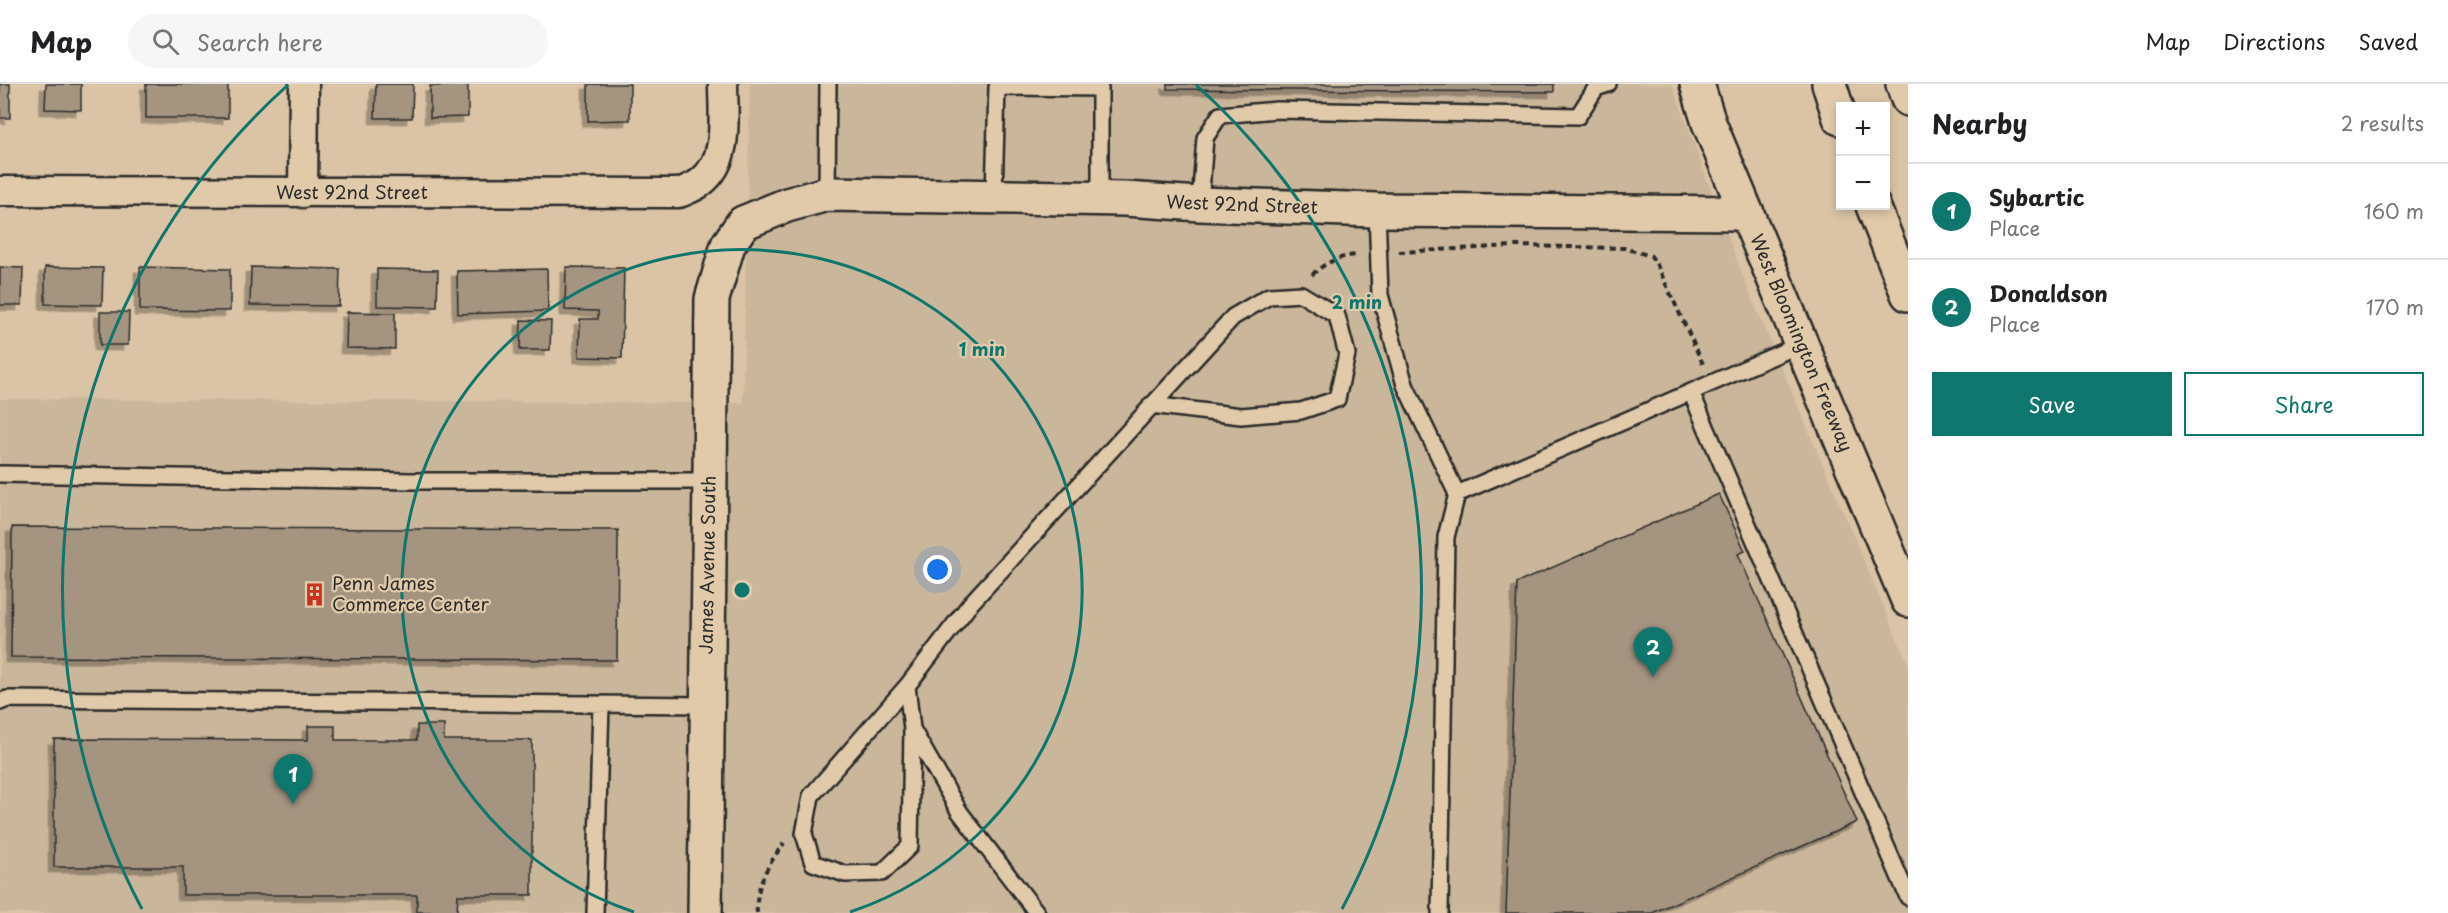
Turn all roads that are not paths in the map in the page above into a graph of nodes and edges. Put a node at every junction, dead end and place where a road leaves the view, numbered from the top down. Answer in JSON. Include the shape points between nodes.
{"nodes":[{"id":1,"x":304,"y":84,"type":"edge"},
{"id":2,"x":723,"y":84,"type":"edge"},
{"id":3,"x":828,"y":84,"type":"edge"},
{"id":4,"x":1697,"y":84,"type":"edge"},
{"id":5,"x":1829,"y":84,"type":"edge"},
{"id":6,"x":1599,"y":85,"type":"edge"},
{"id":7,"x":1100,"y":86,"type":"edge"},
{"id":8,"x":1836,"y":106,"type":"edge"},
{"id":9,"x":0,"y":192,"type":"edge"},
{"id":10,"x":303,"y":193,"type":"junction"},
{"id":11,"x":827,"y":194,"type":"junction"},
{"id":12,"x":994,"y":196,"type":"junction"},
{"id":13,"x":1100,"y":199,"type":"junction"},
{"id":14,"x":1200,"y":204,"type":"junction"},
{"id":15,"x":1377,"y":210,"type":"junction"},
{"id":16,"x":1875,"y":210,"type":"edge"},
{"id":17,"x":1747,"y":213,"type":"junction"},
{"id":18,"x":742,"y":223,"type":"joint"},
{"id":19,"x":1908,"y":294,"type":"edge"},
{"id":20,"x":1801,"y":344,"type":"junction"},
{"id":21,"x":1690,"y":392,"type":"junction"},
{"id":22,"x":1151,"y":405,"type":"junction"},
{"id":23,"x":0,"y":474,"type":"edge"},
{"id":24,"x":709,"y":481,"type":"junction"},
{"id":25,"x":1457,"y":494,"type":"junction"},
{"id":26,"x":1908,"y":600,"type":"edge"},
{"id":27,"x":907,"y":686,"type":"junction"},
{"id":28,"x":0,"y":702,"type":"edge"},
{"id":29,"x":601,"y":705,"type":"junction"},
{"id":30,"x":707,"y":705,"type":"junction"},
{"id":31,"x":912,"y":729,"type":"junction"},
{"id":32,"x":1908,"y":897,"type":"edge"},
{"id":33,"x":595,"y":913,"type":"edge"},
{"id":34,"x":705,"y":913,"type":"edge"},
{"id":35,"x":1037,"y":913,"type":"edge"},
{"id":36,"x":1440,"y":913,"type":"edge"}],
"edges":[{"from":1,"to":10,"type":"street"},
{"from":2,"to":10,"type":"street","name":"West 92nd Street","via":[[722,144],[715,164],[701,182],[680,193]]},
{"from":3,"to":11,"type":"lane"},
{"from":4,"to":17,"type":"main road","name":"West Bloomington Freeway"},
{"from":5,"to":8,"type":"main road"},
{"from":6,"to":14,"type":"lane","via":[[1578,116],[1277,110],[1220,115],[1205,138]]},
{"from":7,"to":12,"type":"lane","via":[[997,87]]},
{"from":7,"to":13,"type":"lane"},
{"from":9,"to":10,"type":"street","name":"West 92nd Street"},
{"from":11,"to":12,"type":"main road","name":"West 92nd Street"},
{"from":11,"to":18,"type":"main road","name":"West 92nd Street"},
{"from":12,"to":13,"type":"main road","name":"West 92nd Street"},
{"from":13,"to":14,"type":"main road","name":"West 92nd Street"},
{"from":14,"to":15,"type":"main road","name":"West 92nd Street"},
{"from":15,"to":17,"type":"main road","name":"West 92nd Street"},
{"from":15,"to":25,"type":"lane","via":[[1380,295],[1405,385]]},
{"from":16,"to":19,"type":"main road"},
{"from":17,"to":20,"type":"main road","name":"West Bloomington Freeway"},
{"from":18,"to":24,"type":"main road","name":"James Avenue South","via":[[728,245],[712,299]]},
{"from":20,"to":21,"type":"lane"},
{"from":20,"to":26,"type":"main road","name":"West Bloomington Freeway"},
{"from":21,"to":25,"type":"lane"},
{"from":21,"to":32,"type":"lane"},
{"from":22,"to":22,"type":"lane","via":[[1233,317],[1269,296],[1302,294],[1337,316],[1347,354],[1337,399],[1301,411],[1241,416]]},
{"from":22,"to":27,"type":"lane","via":[[971,603]]},
{"from":23,"to":24,"type":"lane"},
{"from":24,"to":30,"type":"main road","name":"James Avenue South"},
{"from":25,"to":36,"type":"lane","via":[[1446,537]]},
{"from":27,"to":31,"type":"lane"},
{"from":27,"to":31,"type":"lane","via":[[811,796],[804,834],[813,863],[845,874],[882,873],[910,846]]},
{"from":28,"to":29,"type":"lane","via":[[7,699]]},
{"from":29,"to":30,"type":"lane"},
{"from":29,"to":33,"type":"lane"},
{"from":30,"to":34,"type":"main road","name":"James Avenue South"},
{"from":31,"to":35,"type":"lane","via":[[959,811]]}]}
